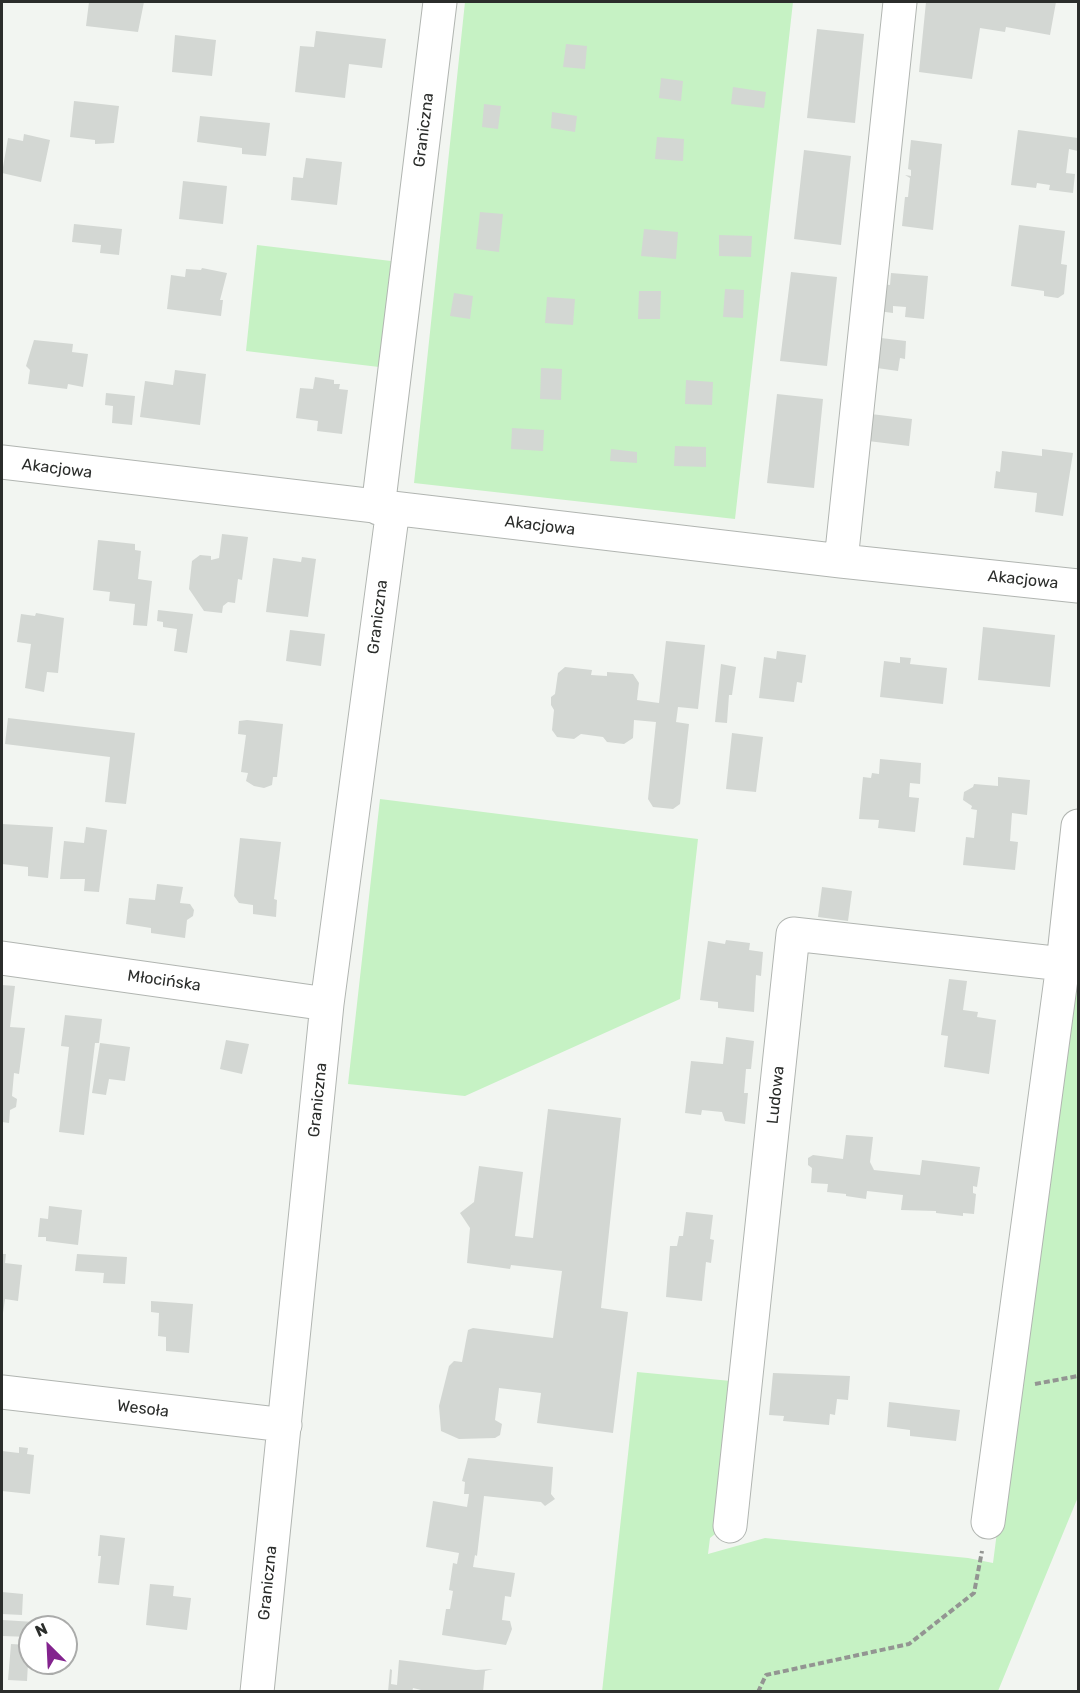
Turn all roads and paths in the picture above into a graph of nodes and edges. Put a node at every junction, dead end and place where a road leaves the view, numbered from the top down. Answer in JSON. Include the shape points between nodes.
{"nodes":[{"id":1,"x":440,"y":2,"type":"edge"},
{"id":2,"x":900,"y":2,"type":"edge"},
{"id":3,"x":2,"y":462,"type":"edge"},
{"id":4,"x":385,"y":508,"type":"junction"},
{"id":5,"x":841,"y":561,"type":"junction"},
{"id":6,"x":1078,"y":586,"type":"edge"},
{"id":7,"x":1078,"y":826,"type":"edge"},
{"id":8,"x":2,"y":958,"type":"edge"},
{"id":9,"x":1063,"y":964,"type":"junction"},
{"id":10,"x":327,"y":1004,"type":"junction"},
{"id":11,"x":1078,"y":1376,"type":"edge"},
{"id":12,"x":1005,"y":1389,"type":"junction"},
{"id":13,"x":2,"y":1392,"type":"edge"},
{"id":14,"x":285,"y":1425,"type":"junction"},
{"id":15,"x":988,"y":1522,"type":"joint"},
{"id":16,"x":730,"y":1526,"type":"dead end"},
{"id":17,"x":257,"y":1692,"type":"edge"},
{"id":18,"x":758,"y":1692,"type":"edge"}],
"edges":[{"from":1,"to":4,"type":"street","name":"Graniczna"},
{"from":2,"to":5,"type":"street"},
{"from":3,"to":4,"type":"street","name":"Akacjowa"},
{"from":4,"to":5,"type":"street","name":"Akacjowa"},
{"from":4,"to":10,"type":"street","name":"Graniczna"},
{"from":5,"to":6,"type":"street","name":"Akacjowa"},
{"from":7,"to":9,"type":"street"},
{"from":8,"to":10,"type":"street","name":"Młocińska"},
{"from":9,"to":12,"type":"street"},
{"from":9,"to":16,"type":"street","name":"Ludowa","via":[[793,934]]},
{"from":10,"to":14,"type":"street","name":"Graniczna"},
{"from":11,"to":12,"type":"path"},
{"from":12,"to":15,"type":"street"},
{"from":13,"to":14,"type":"street","name":"Wesoła"},
{"from":14,"to":17,"type":"street","name":"Graniczna"},
{"from":15,"to":18,"type":"path","via":[[974,1593],[909,1644],[766,1675]]}]}
